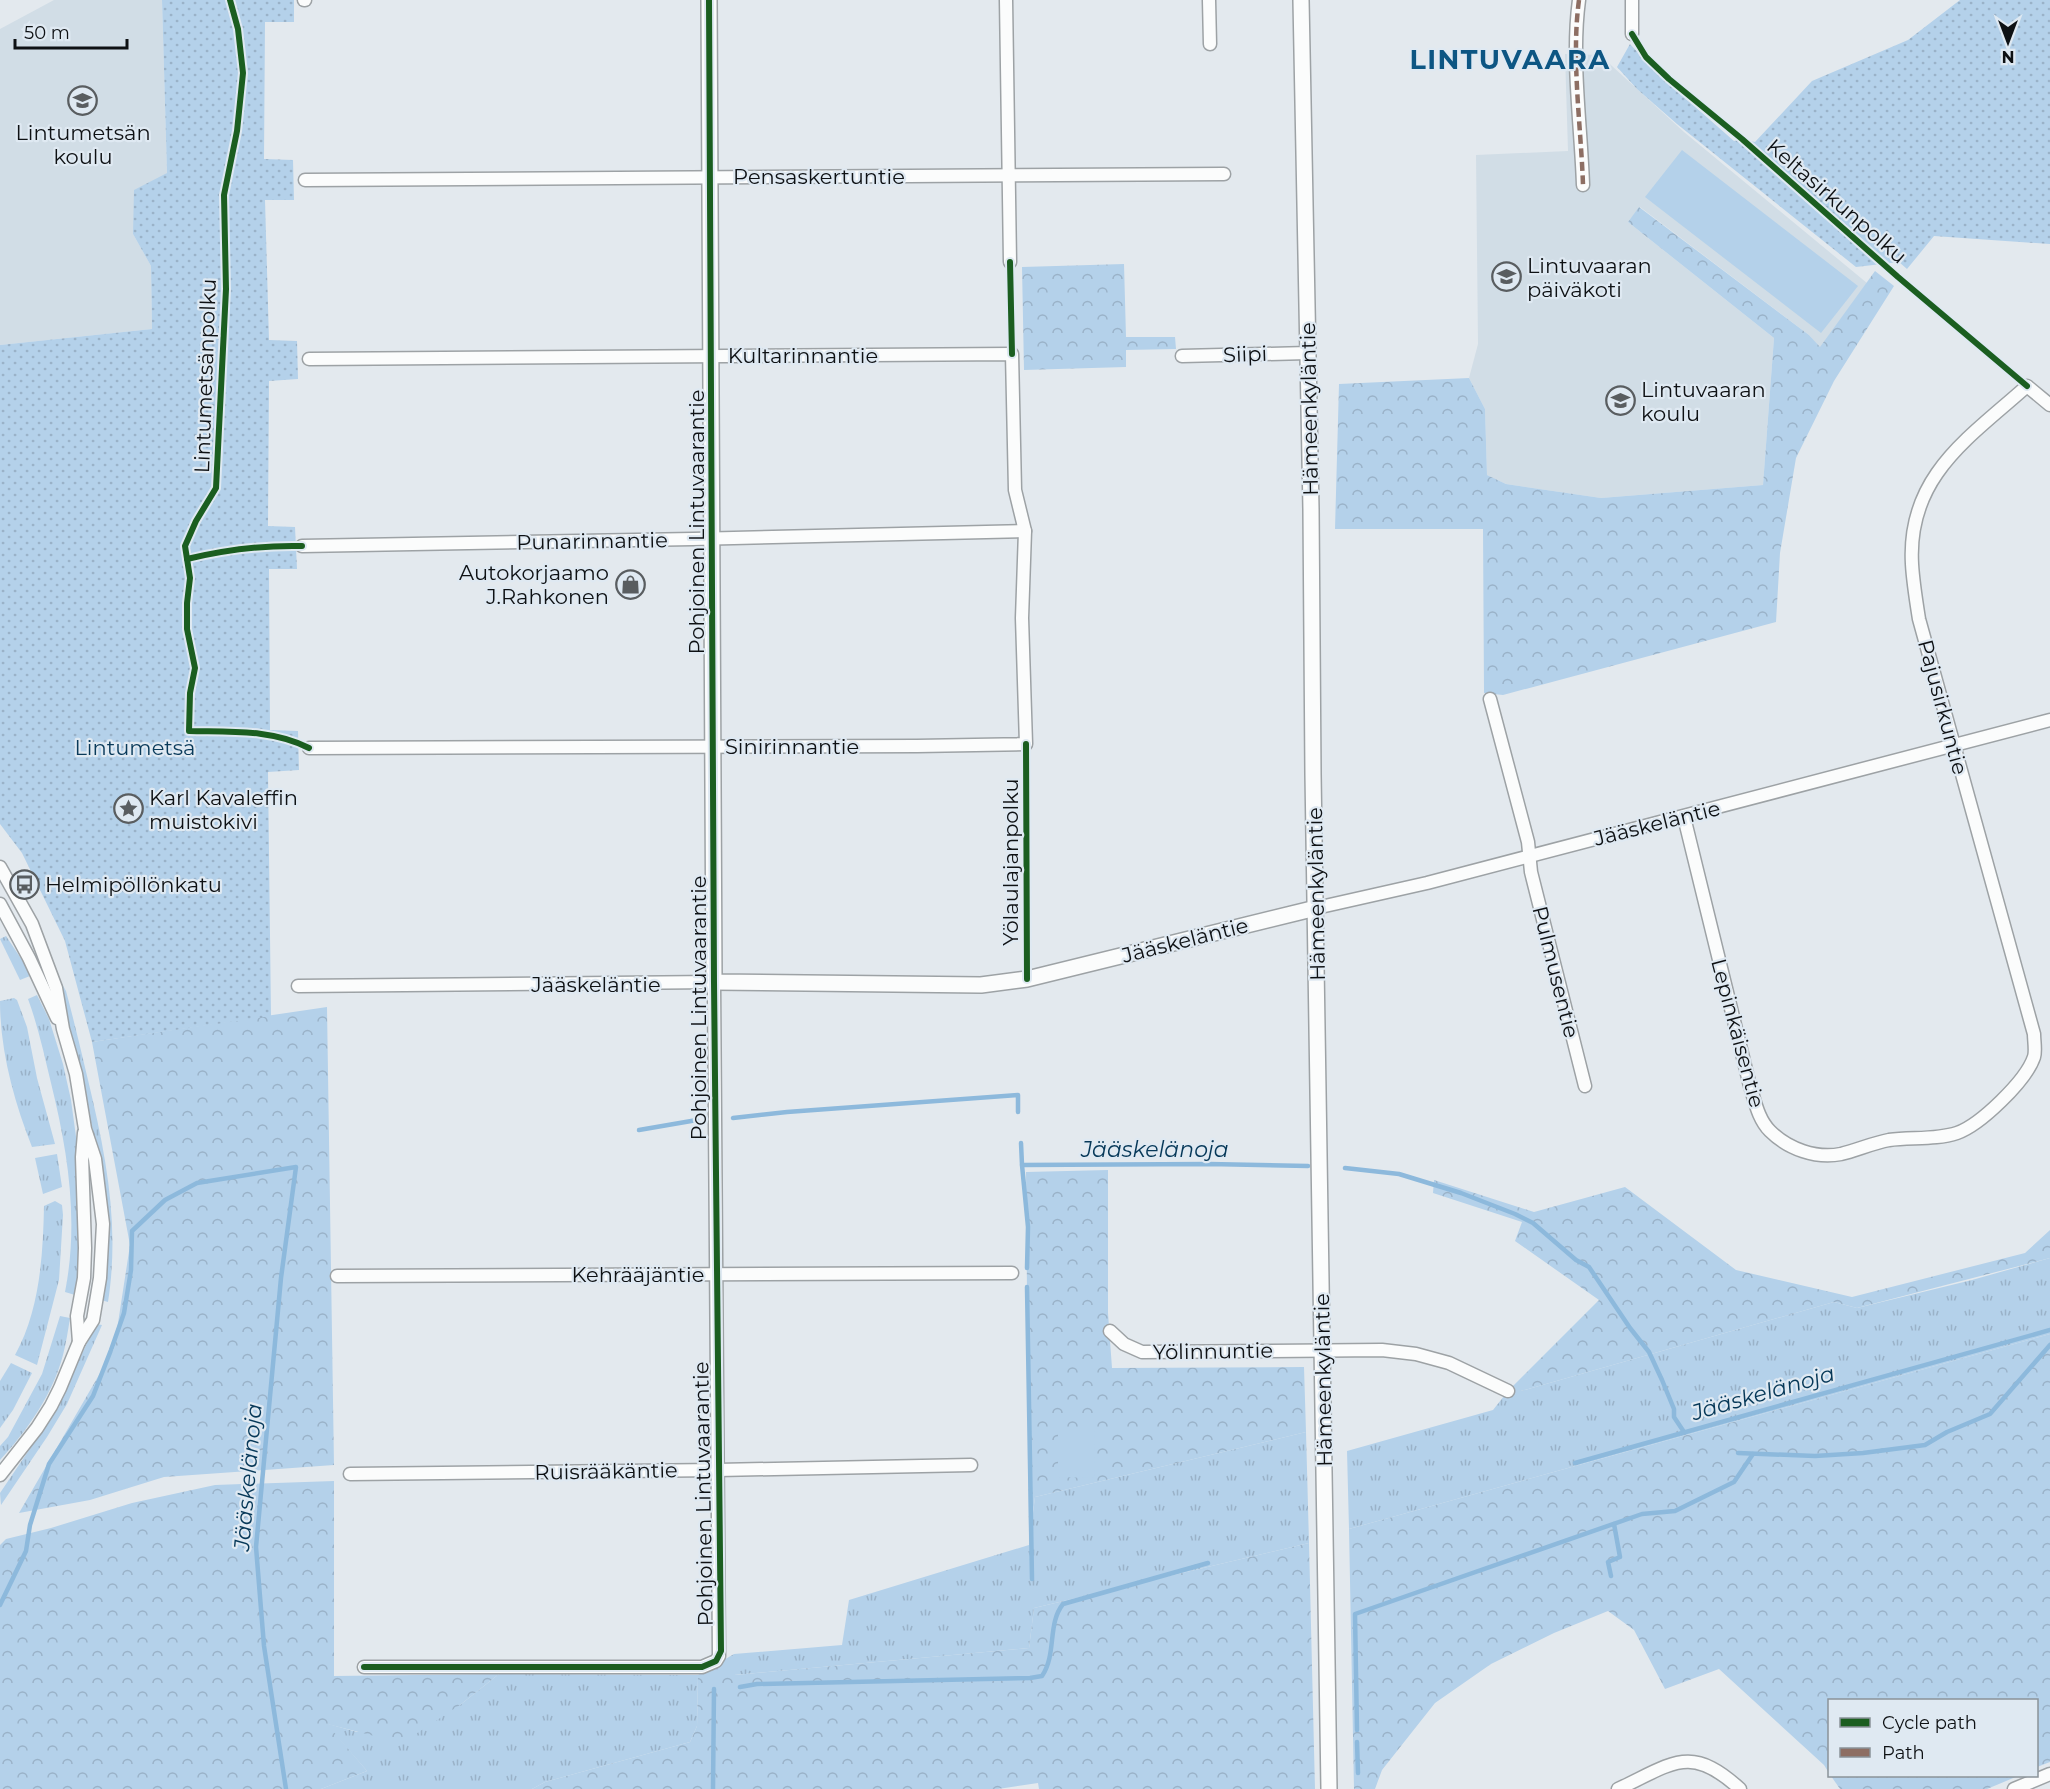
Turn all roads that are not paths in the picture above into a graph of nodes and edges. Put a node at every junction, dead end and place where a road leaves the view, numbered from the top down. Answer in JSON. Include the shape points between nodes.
{"nodes":[{"id":1,"x":709,"y":0,"type":"edge"},
{"id":2,"x":1006,"y":0,"type":"edge"},
{"id":3,"x":1209,"y":0,"type":"edge"},
{"id":4,"x":1301,"y":0,"type":"edge"},
{"id":5,"x":1579,"y":0,"type":"edge"},
{"id":6,"x":1632,"y":0,"type":"edge"},
{"id":7,"x":1632,"y":34,"type":"dead end"},
{"id":8,"x":1210,"y":44,"type":"dead end"},
{"id":9,"x":1224,"y":174,"type":"dead end"},
{"id":10,"x":1010,"y":175,"type":"junction"},
{"id":11,"x":710,"y":177,"type":"junction"},
{"id":12,"x":305,"y":180,"type":"dead end"},
{"id":13,"x":1583,"y":185,"type":"dead end"},
{"id":14,"x":1010,"y":262,"type":"dead end"},
{"id":15,"x":1308,"y":353,"type":"junction"},
{"id":16,"x":711,"y":356,"type":"junction"},
{"id":17,"x":1182,"y":356,"type":"dead end"},
{"id":18,"x":309,"y":359,"type":"dead end"},
{"id":19,"x":2050,"y":405,"type":"edge"},
{"id":20,"x":1025,"y":531,"type":"junction"},
{"id":21,"x":713,"y":538,"type":"junction"},
{"id":22,"x":302,"y":546,"type":"dead end"},
{"id":23,"x":1490,"y":699,"type":"dead end"},
{"id":24,"x":2050,"y":720,"type":"edge"},
{"id":25,"x":1953,"y":744,"type":"junction"},
{"id":26,"x":713,"y":745,"type":"junction"},
{"id":27,"x":309,"y":748,"type":"dead end"},
{"id":28,"x":1684,"y":817,"type":"junction"},
{"id":29,"x":1528,"y":857,"type":"junction"},
{"id":30,"x":0,"y":867,"type":"edge"},
{"id":31,"x":0,"y":904,"type":"edge"},
{"id":32,"x":1316,"y":908,"type":"junction"},
{"id":33,"x":714,"y":982,"type":"junction"},
{"id":34,"x":298,"y":986,"type":"dead end"},
{"id":35,"x":63,"y":1029,"type":"junction"},
{"id":36,"x":2030,"y":1064,"type":"joint"},
{"id":37,"x":1585,"y":1086,"type":"dead end"},
{"id":38,"x":717,"y":1274,"type":"junction"},
{"id":39,"x":1012,"y":1274,"type":"dead end"},
{"id":40,"x":337,"y":1276,"type":"dead end"},
{"id":41,"x":1110,"y":1331,"type":"dead end"},
{"id":42,"x":1323,"y":1350,"type":"junction"},
{"id":43,"x":1508,"y":1391,"type":"dead end"},
{"id":44,"x":971,"y":1465,"type":"dead end"},
{"id":45,"x":718,"y":1470,"type":"junction"},
{"id":46,"x":350,"y":1474,"type":"dead end"},
{"id":47,"x":0,"y":1475,"type":"edge"},
{"id":48,"x":364,"y":1667,"type":"dead end"},
{"id":49,"x":2050,"y":1774,"type":"edge"},
{"id":50,"x":1329,"y":1789,"type":"edge"},
{"id":51,"x":1618,"y":1789,"type":"edge"},
{"id":52,"x":1740,"y":1789,"type":"edge"},
{"id":53,"x":2014,"y":1789,"type":"edge"}],
"edges":[{"from":1,"to":11,"type":"street","name":"Pohjoinen Lintuvaarantie"},
{"from":2,"to":10,"type":"street"},
{"from":3,"to":8,"type":"street"},
{"from":4,"to":15,"type":"street","name":"Hämeenkyläntie"},
{"from":5,"to":13,"type":"street","via":[[1576,51]]},
{"from":6,"to":7,"type":"street"},
{"from":9,"to":10,"type":"street","name":"Pensaskertuntie"},
{"from":10,"to":11,"type":"street","name":"Pensaskertuntie"},
{"from":10,"to":14,"type":"street"},
{"from":11,"to":12,"type":"street","name":"Pensaskertuntie"},
{"from":11,"to":16,"type":"street","name":"Pohjoinen Lintuvaarantie"},
{"from":15,"to":17,"type":"street","name":"Siipi"},
{"from":15,"to":32,"type":"street","name":"Hämeenkyläntie"},
{"from":16,"to":18,"type":"street","name":"Kultarinnantie"},
{"from":16,"to":20,"type":"street","name":"Kultarinnantie","via":[[1012,354],[1015,490]]},
{"from":16,"to":21,"type":"street","name":"Pohjoinen Lintuvaarantie"},
{"from":19,"to":25,"type":"street","name":"Pajusirkuntie","via":[[2027,386],[1947,458],[1922,499],[1911,562],[1917,609]]},
{"from":20,"to":21,"type":"street","name":"Punarinnantie"},
{"from":20,"to":26,"type":"street","name":"Sinirinnantie","via":[[1022,618],[1026,744]]},
{"from":21,"to":22,"type":"street","name":"Punarinnantie"},
{"from":21,"to":26,"type":"street","name":"Pohjoinen Lintuvaarantie"},
{"from":23,"to":29,"type":"street","name":"Pulmusentie","via":[[1528,842]]},
{"from":24,"to":25,"type":"street","name":"Jääskeläntie"},
{"from":25,"to":28,"type":"street","name":"Jääskeläntie"},
{"from":25,"to":36,"type":"street","name":"Pajusirkuntie","via":[[2034,1035],[2034,1057]]},
{"from":26,"to":27,"type":"street","name":"Sinirinnantie"},
{"from":26,"to":33,"type":"street","name":"Pohjoinen Lintuvaarantie"},
{"from":28,"to":29,"type":"street","name":"Jääskeläntie"},
{"from":28,"to":36,"type":"street","name":"Lepinkäisentie","via":[[1750,1086],[1759,1114],[1770,1131],[1804,1153],[1823,1155],[1891,1140],[1958,1133],[2000,1102]]},
{"from":29,"to":32,"type":"street","name":"Jääskeläntie"},
{"from":29,"to":37,"type":"street","name":"Pulmusentie"},
{"from":30,"to":35,"type":"street","via":[[32,924],[56,988]]},
{"from":31,"to":35,"type":"street"},
{"from":32,"to":33,"type":"street","name":"Jääskeläntie","via":[[1043,976],[981,985]]},
{"from":32,"to":42,"type":"street","name":"Hämeenkyläntie"},
{"from":33,"to":34,"type":"street","name":"Jääskeläntie"},
{"from":33,"to":38,"type":"street","name":"Pohjoinen Lintuvaarantie"},
{"from":35,"to":47,"type":"street","via":[[76,1074],[84,1129],[95,1159],[103,1224],[95,1310],[51,1406]]},
{"from":38,"to":39,"type":"street","name":"Kehrääjäntie"},
{"from":38,"to":40,"type":"street","name":"Kehrääjäntie"},
{"from":38,"to":45,"type":"street","name":"Pohjoinen Lintuvaarantie"},
{"from":41,"to":42,"type":"street","name":"Yölinnuntie","via":[[1124,1344],[1142,1352]]},
{"from":42,"to":43,"type":"street","name":"Yölinnuntie","via":[[1416,1354],[1449,1363]]},
{"from":42,"to":50,"type":"street","name":"Hämeenkyläntie"},
{"from":44,"to":45,"type":"street","name":"Ruisrääkäntie"},
{"from":45,"to":46,"type":"street","name":"Ruisrääkäntie"},
{"from":45,"to":48,"type":"street","name":"Pohjoinen Lintuvaarantie","via":[[721,1651],[716,1661],[702,1667]]},
{"from":49,"to":53,"type":"street"},
{"from":51,"to":52,"type":"street","via":[[1680,1762],[1693,1761],[1712,1767]]}]}
